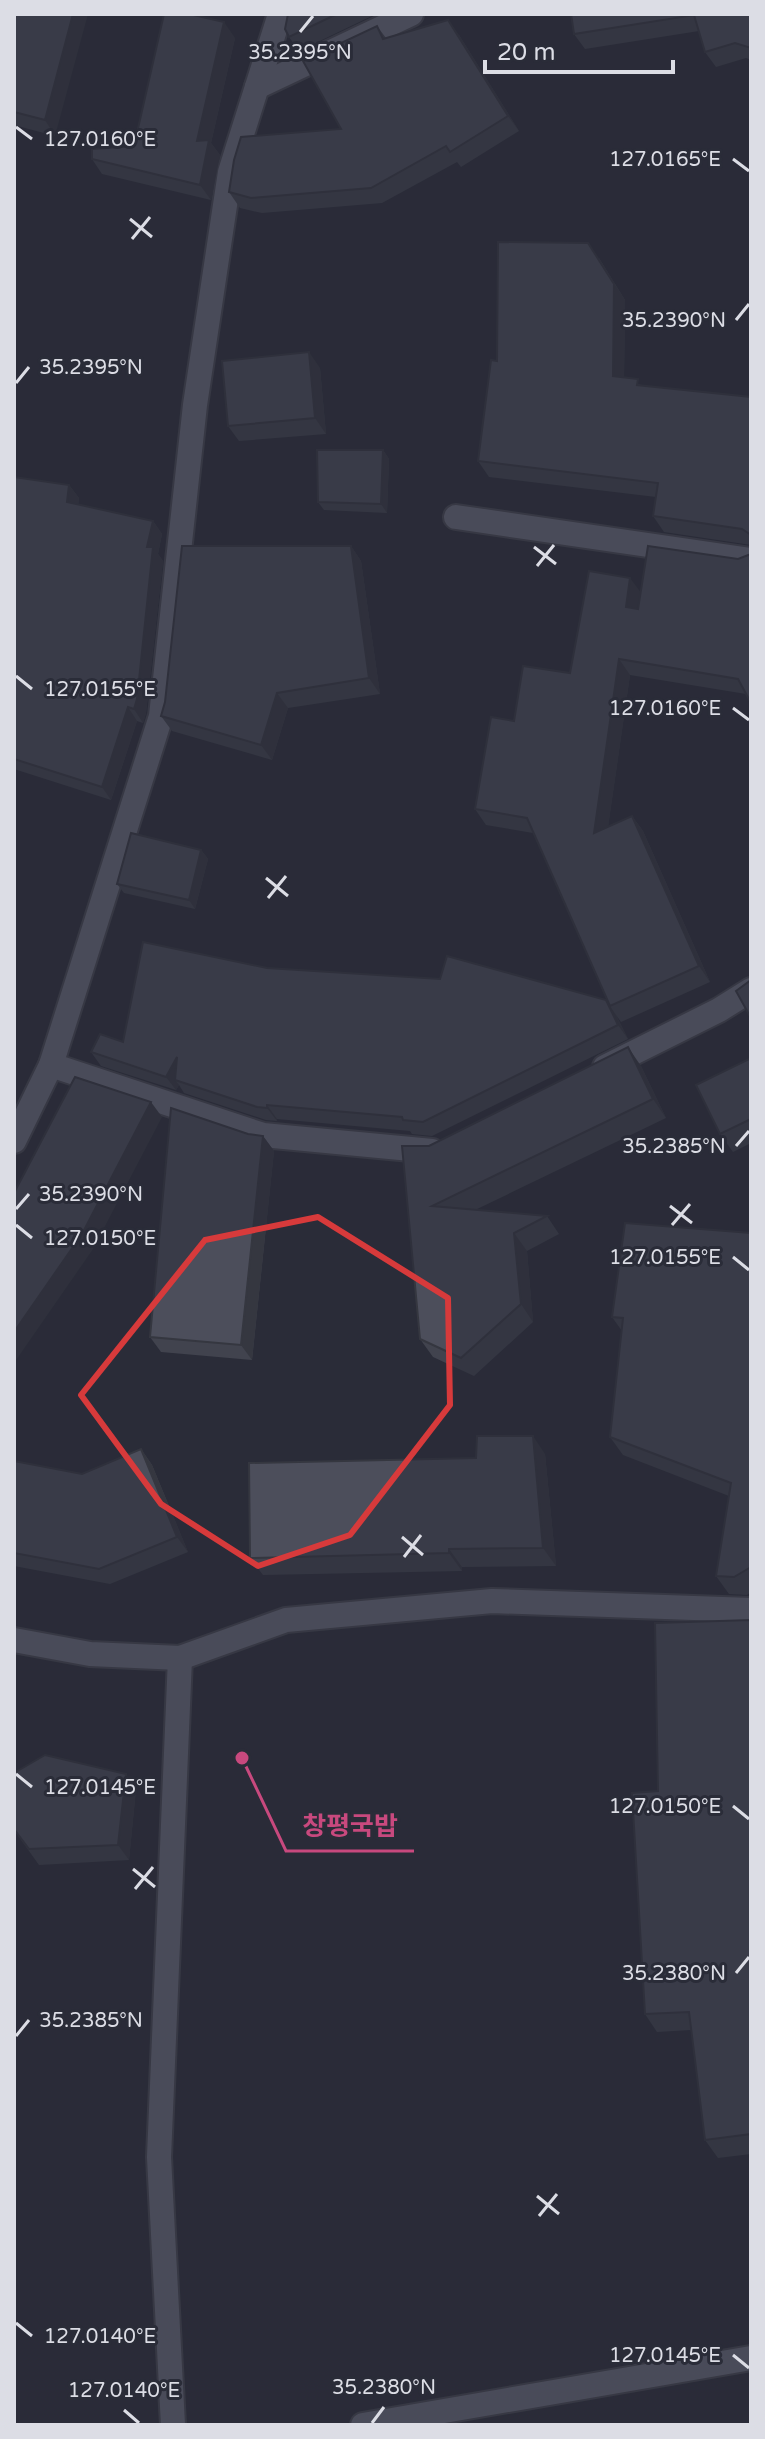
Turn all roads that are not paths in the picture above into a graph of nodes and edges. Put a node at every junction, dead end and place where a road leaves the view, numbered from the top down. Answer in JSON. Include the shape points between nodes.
{"nodes":[{"id":1,"x":280,"y":14,"type":"edge"},
{"id":2,"x":411,"y":14,"type":"edge"},
{"id":3,"x":257,"y":87,"type":"junction"},
{"id":4,"x":456,"y":517,"type":"dead end"},
{"id":5,"x":751,"y":560,"type":"edge"},
{"id":6,"x":751,"y":990,"type":"edge"},
{"id":7,"x":51,"y":1065,"type":"junction"},
{"id":8,"x":591,"y":1074,"type":"edge"},
{"id":9,"x":14,"y":1141,"type":"edge"},
{"id":10,"x":449,"y":1144,"type":"edge"},
{"id":11,"x":751,"y":1610,"type":"edge"},
{"id":12,"x":14,"y":1640,"type":"edge"},
{"id":13,"x":180,"y":1658,"type":"junction"},
{"id":14,"x":751,"y":2358,"type":"edge"},
{"id":15,"x":173,"y":2425,"type":"edge"},
{"id":16,"x":363,"y":2425,"type":"edge"}],
"edges":[{"from":1,"to":3,"type":"street"},
{"from":2,"to":3,"type":"street"},
{"from":3,"to":7,"type":"street","via":[[227,187],[195,405],[161,716]]},
{"from":4,"to":5,"type":"street"},
{"from":6,"to":8,"type":"street"},
{"from":7,"to":9,"type":"street"},
{"from":7,"to":10,"type":"street","via":[[263,1135],[435,1151]]},
{"from":11,"to":13,"type":"street","via":[[492,1601],[286,1620]]},
{"from":12,"to":13,"type":"street","via":[[90,1654]]},
{"from":13,"to":15,"type":"street","via":[[159,2157]]},
{"from":14,"to":16,"type":"street"}]}
